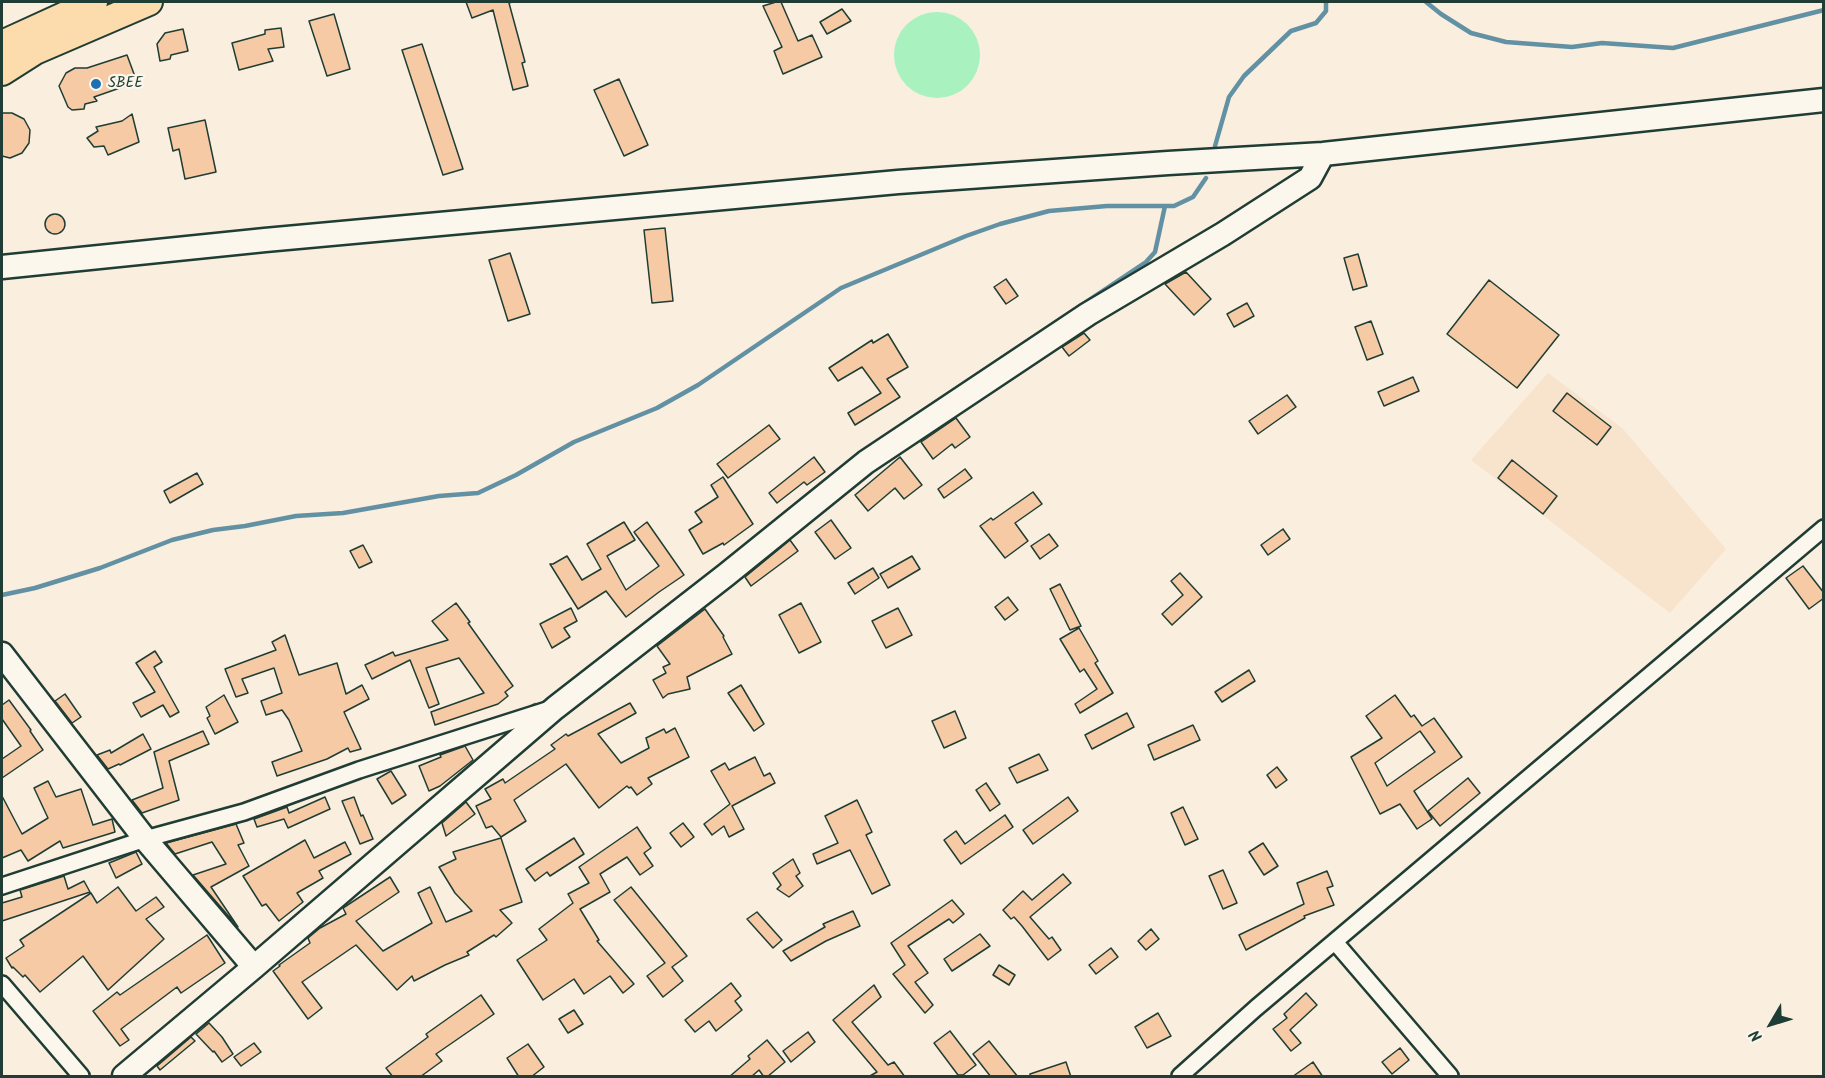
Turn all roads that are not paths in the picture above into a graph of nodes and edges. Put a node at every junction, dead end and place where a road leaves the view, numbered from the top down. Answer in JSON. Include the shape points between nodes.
{"nodes":[{"id":1,"x":94,"y":2,"type":"edge"},
{"id":2,"x":148,"y":2,"type":"edge"},
{"id":3,"x":2,"y":44,"type":"edge"},
{"id":4,"x":2,"y":72,"type":"edge"},
{"id":5,"x":1824,"y":100,"type":"edge"},
{"id":6,"x":1323,"y":154,"type":"junction"},
{"id":7,"x":2,"y":267,"type":"edge"},
{"id":8,"x":1824,"y":528,"type":"edge"},
{"id":9,"x":2,"y":654,"type":"edge"},
{"id":10,"x":555,"y":708,"type":"junction"},
{"id":11,"x":145,"y":838,"type":"junction"},
{"id":12,"x":2,"y":886,"type":"edge"},
{"id":13,"x":1335,"y":942,"type":"junction"},
{"id":14,"x":254,"y":967,"type":"junction"},
{"id":15,"x":2,"y":984,"type":"edge"},
{"id":16,"x":81,"y":1077,"type":"edge"},
{"id":17,"x":124,"y":1077,"type":"edge"},
{"id":18,"x":1180,"y":1077,"type":"edge"},
{"id":19,"x":1450,"y":1077,"type":"edge"}],
"edges":[{"from":1,"to":3,"type":"main road"},
{"from":2,"to":4,"type":"main road","via":[[35,51]]},
{"from":5,"to":6,"type":"street"},
{"from":6,"to":7,"type":"street","via":[[898,182]]},
{"from":6,"to":10,"type":"street","via":[[1310,178],[1088,314],[866,462]]},
{"from":8,"to":13,"type":"street"},
{"from":9,"to":11,"type":"street"},
{"from":10,"to":11,"type":"street","via":[[359,770],[244,812]]},
{"from":10,"to":14,"type":"street"},
{"from":11,"to":12,"type":"street"},
{"from":11,"to":14,"type":"street"},
{"from":13,"to":18,"type":"street"},
{"from":13,"to":19,"type":"street"},
{"from":14,"to":17,"type":"street"},
{"from":15,"to":16,"type":"street"}]}
